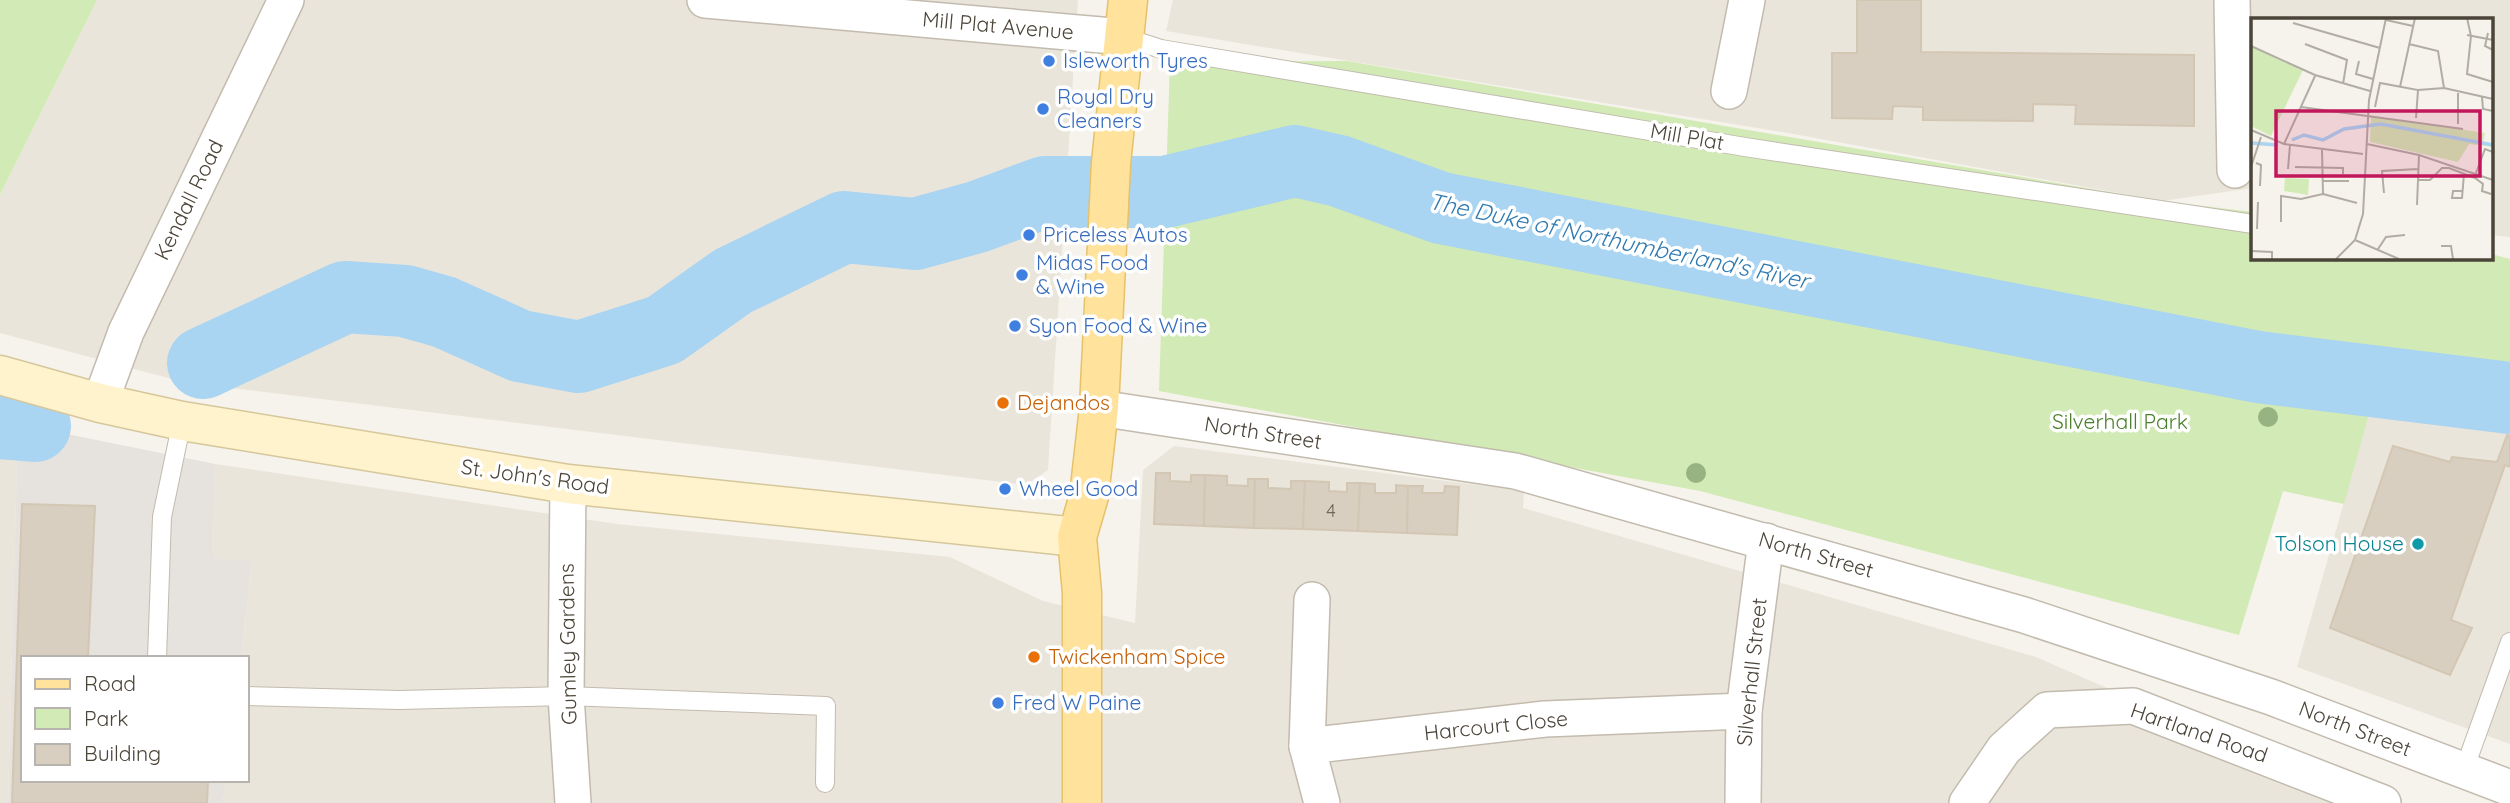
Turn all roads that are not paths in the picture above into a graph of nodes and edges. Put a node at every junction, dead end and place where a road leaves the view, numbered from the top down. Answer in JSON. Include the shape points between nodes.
{"nodes":[{"id":1,"x":286,"y":0,"type":"edge"},
{"id":2,"x":705,"y":0,"type":"edge"},
{"id":3,"x":1128,"y":0,"type":"edge"},
{"id":4,"x":1746,"y":0,"type":"edge"},
{"id":5,"x":2232,"y":0,"type":"edge"},
{"id":6,"x":1124,"y":37,"type":"junction"},
{"id":7,"x":1728,"y":92,"type":"dead end"},
{"id":8,"x":2235,"y":170,"type":"dead end"},
{"id":9,"x":2251,"y":224,"type":"edge"},
{"id":10,"x":0,"y":375,"type":"edge"},
{"id":11,"x":100,"y":404,"type":"junction"},
{"id":12,"x":1100,"y":408,"type":"junction"},
{"id":13,"x":182,"y":421,"type":"junction"},
{"id":14,"x":568,"y":484,"type":"junction"},
{"id":15,"x":1077,"y":537,"type":"junction"},
{"id":16,"x":1766,"y":541,"type":"junction"},
{"id":17,"x":1312,"y":600,"type":"dead end"},
{"id":18,"x":2510,"y":642,"type":"edge"},
{"id":19,"x":157,"y":656,"type":"edge"},
{"id":20,"x":248,"y":696,"type":"edge"},
{"id":21,"x":566,"y":696,"type":"junction"},
{"id":22,"x":1744,"y":711,"type":"junction"},
{"id":23,"x":1307,"y":746,"type":"junction"},
{"id":24,"x":2464,"y":770,"type":"junction"},
{"id":25,"x":825,"y":783,"type":"dead end"},
{"id":26,"x":2510,"y":788,"type":"edge"},
{"id":27,"x":2310,"y":789,"type":"edge"},
{"id":28,"x":573,"y":803,"type":"edge"},
{"id":29,"x":1082,"y":803,"type":"edge"},
{"id":30,"x":1322,"y":803,"type":"edge"},
{"id":31,"x":1744,"y":803,"type":"edge"},
{"id":32,"x":1966,"y":803,"type":"edge"},
{"id":33,"x":2383,"y":803,"type":"edge"}],
"edges":[{"from":1,"to":11,"type":"street","name":"Kendall Road","via":[[126,332]]},
{"from":2,"to":6,"type":"street","name":"Mill Plat Avenue"},
{"from":3,"to":6,"type":"main road"},
{"from":4,"to":7,"type":"street"},
{"from":5,"to":8,"type":"street"},
{"from":6,"to":9,"type":"lane","name":"Mill Plat","via":[[1161,49],[1745,147]]},
{"from":6,"to":12,"type":"main road","via":[[1105,248]]},
{"from":10,"to":11,"type":"main road","name":"St. John's Road"},
{"from":11,"to":13,"type":"main road","name":"St. John's Road"},
{"from":12,"to":15,"type":"main road","via":[[1089,496]]},
{"from":12,"to":16,"type":"street","name":"North Street","via":[[1515,471]]},
{"from":13,"to":14,"type":"main road","name":"St. John's Road"},
{"from":13,"to":19,"type":"lane","via":[[162,517]]},
{"from":14,"to":15,"type":"main road","name":"St. John's Road"},
{"from":14,"to":21,"type":"street","name":"Gumley Gardens"},
{"from":15,"to":29,"type":"main road","via":[[1082,593]]},
{"from":16,"to":22,"type":"street","name":"Silverhall Street"},
{"from":16,"to":24,"type":"street","name":"North Street","via":[[2037,620],[2272,697]]},
{"from":17,"to":23,"type":"street"},
{"from":18,"to":24,"type":"lane"},
{"from":20,"to":21,"type":"lane","via":[[399,700]]},
{"from":21,"to":25,"type":"lane","via":[[826,706]]},
{"from":21,"to":28,"type":"street","name":"Gumley Gardens"},
{"from":22,"to":23,"type":"street","name":"Harcourt Close","via":[[1545,719]]},
{"from":22,"to":31,"type":"street","name":"Silverhall Street"},
{"from":23,"to":30,"type":"street"},
{"from":24,"to":26,"type":"street","name":"North Street"},
{"from":27,"to":32,"type":"street","name":"Hartland Road","via":[[2133,706],[2047,710],[2004,749]]},
{"from":27,"to":33,"type":"street","name":"Hartland Road"}]}
